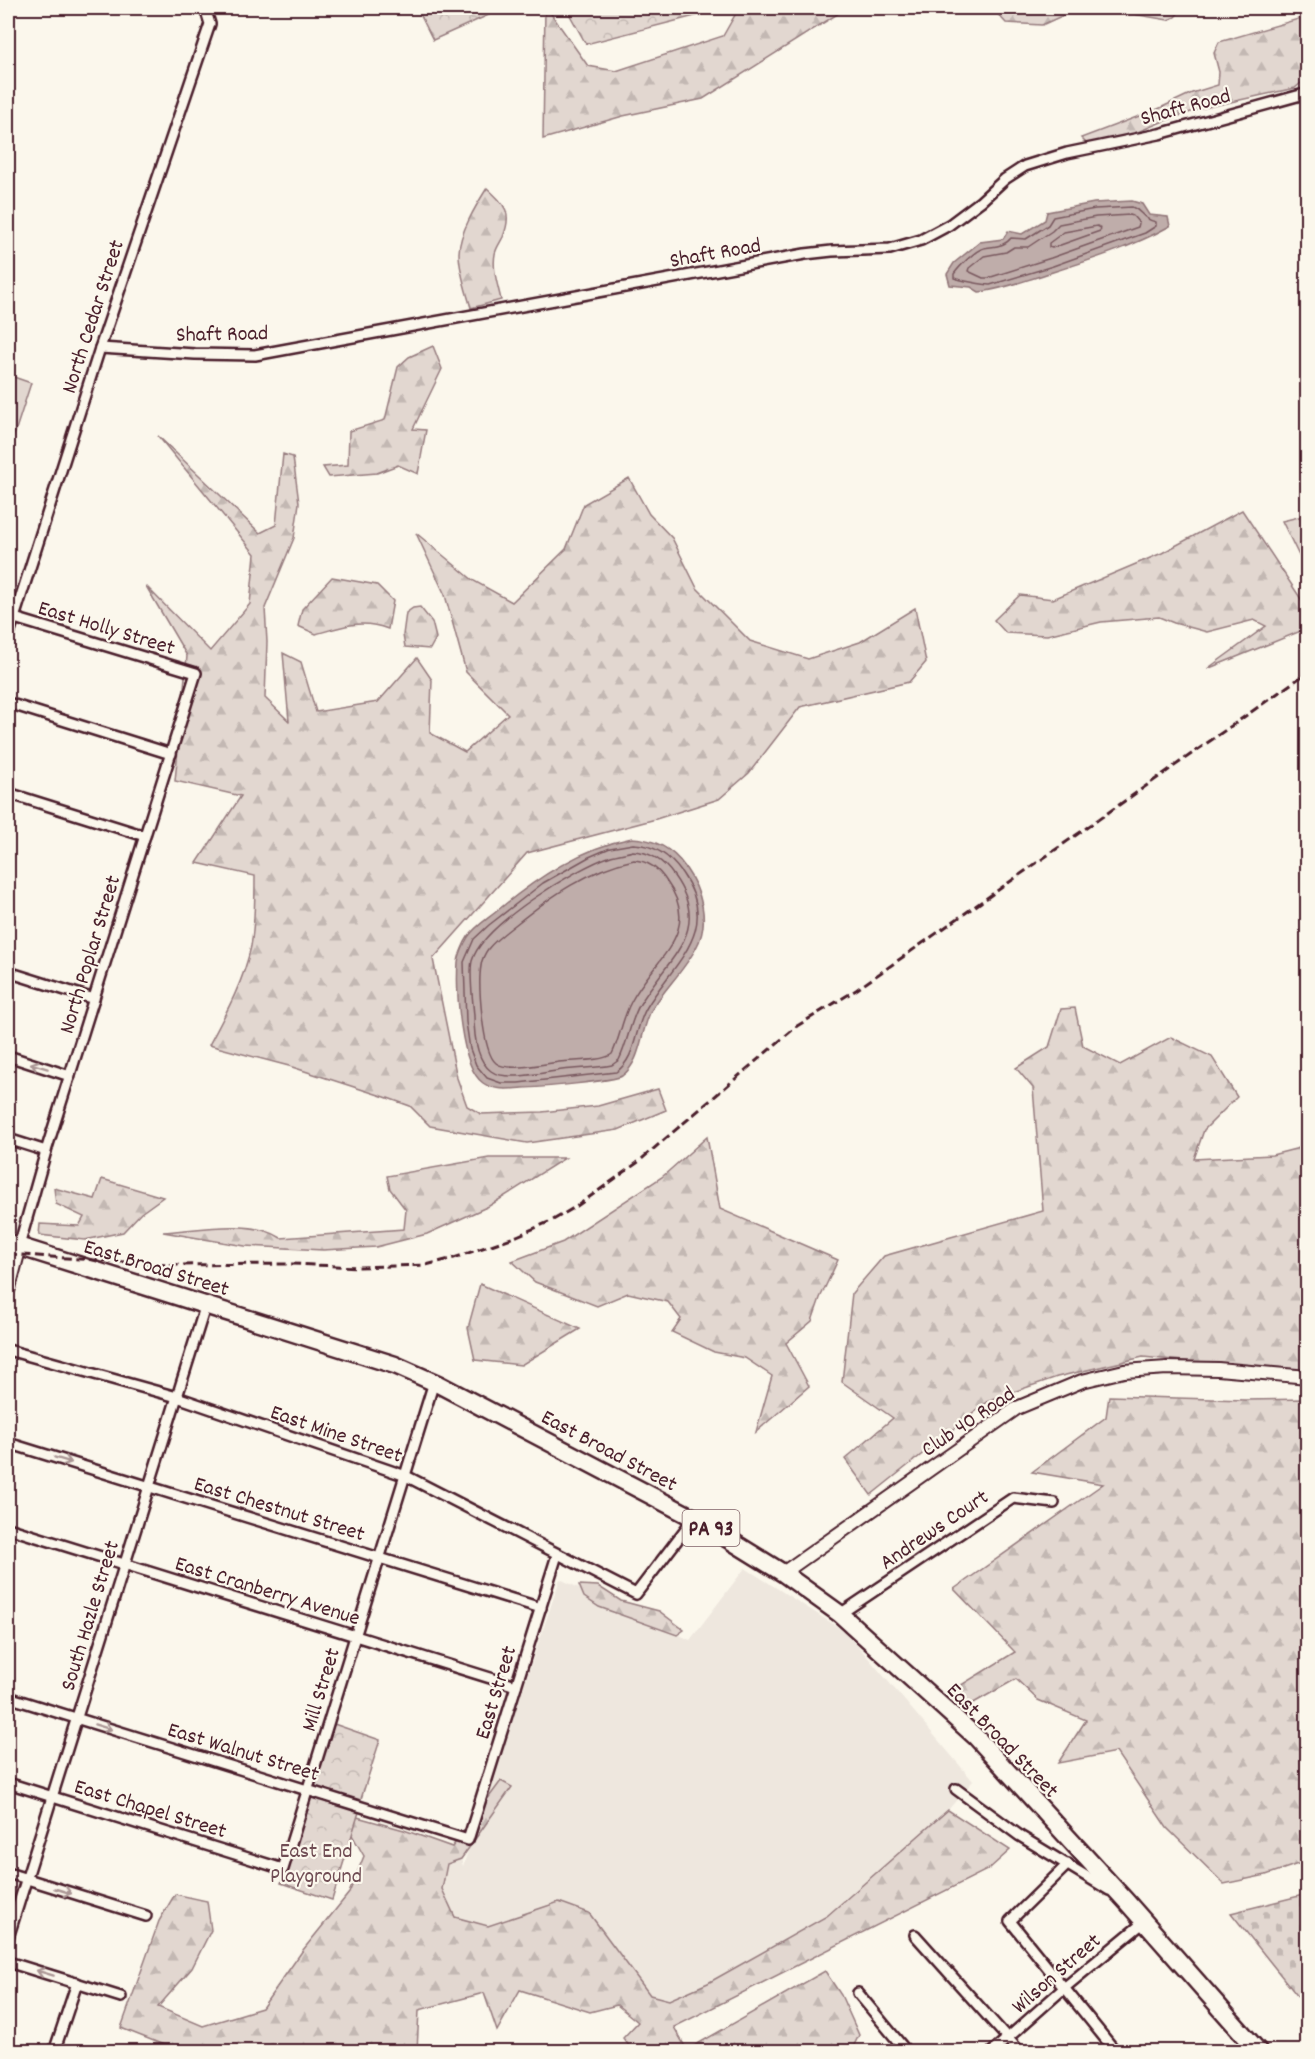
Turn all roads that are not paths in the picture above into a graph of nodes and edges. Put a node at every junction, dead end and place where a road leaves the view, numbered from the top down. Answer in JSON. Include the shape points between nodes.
{"nodes":[{"id":1,"x":205,"y":8,"type":"edge"},
{"id":2,"x":1308,"y":93,"type":"edge"},
{"id":3,"x":100,"y":348,"type":"junction"},
{"id":4,"x":11,"y":617,"type":"edge"},
{"id":5,"x":8,"y":637,"type":"edge"},
{"id":6,"x":196,"y":674,"type":"joint"},
{"id":7,"x":8,"y":703,"type":"edge"},
{"id":8,"x":171,"y":754,"type":"junction"},
{"id":9,"x":8,"y":793,"type":"edge"},
{"id":10,"x":145,"y":836,"type":"junction"},
{"id":11,"x":8,"y":972,"type":"edge"},
{"id":12,"x":94,"y":999,"type":"junction"},
{"id":13,"x":8,"y":1056,"type":"edge"},
{"id":14,"x":70,"y":1076,"type":"junction"},
{"id":15,"x":8,"y":1139,"type":"edge"},
{"id":16,"x":46,"y":1151,"type":"junction"},
{"id":17,"x":13,"y":1244,"type":"edge"},
{"id":18,"x":8,"y":1288,"type":"edge"},
{"id":19,"x":206,"y":1304,"type":"junction"},
{"id":20,"x":8,"y":1350,"type":"edge"},
{"id":21,"x":1308,"y":1377,"type":"edge"},
{"id":22,"x":434,"y":1382,"type":"junction"},
{"id":23,"x":177,"y":1397,"type":"junction"},
{"id":24,"x":8,"y":1443,"type":"edge"},
{"id":25,"x":406,"y":1476,"type":"junction"},
{"id":26,"x":149,"y":1486,"type":"junction"},
{"id":27,"x":1054,"y":1503,"type":"dead end"},
{"id":28,"x":694,"y":1518,"type":"junction"},
{"id":29,"x":8,"y":1528,"type":"edge"},
{"id":30,"x":557,"y":1555,"type":"junction"},
{"id":31,"x":380,"y":1558,"type":"junction"},
{"id":32,"x":124,"y":1565,"type":"junction"},
{"id":33,"x":783,"y":1573,"type":"junction"},
{"id":34,"x":541,"y":1608,"type":"junction"},
{"id":35,"x":840,"y":1614,"type":"junction"},
{"id":36,"x":355,"y":1636,"type":"junction"},
{"id":37,"x":516,"y":1686,"type":"junction"},
{"id":38,"x":8,"y":1697,"type":"edge"},
{"id":39,"x":76,"y":1718,"type":"junction"},
{"id":40,"x":8,"y":1783,"type":"edge"},
{"id":41,"x":307,"y":1790,"type":"junction"},
{"id":42,"x":956,"y":1790,"type":"dead end"},
{"id":43,"x":52,"y":1797,"type":"junction"},
{"id":44,"x":468,"y":1840,"type":"joint"},
{"id":45,"x":1068,"y":1864,"type":"junction"},
{"id":46,"x":283,"y":1869,"type":"joint"},
{"id":47,"x":8,"y":1873,"type":"edge"},
{"id":48,"x":26,"y":1879,"type":"junction"},
{"id":49,"x":1126,"y":1901,"type":"junction"},
{"id":50,"x":146,"y":1916,"type":"dead end"},
{"id":51,"x":1144,"y":1922,"type":"junction"},
{"id":52,"x":915,"y":1935,"type":"dead end"},
{"id":53,"x":8,"y":1938,"type":"edge"},
{"id":54,"x":8,"y":1962,"type":"edge"},
{"id":55,"x":76,"y":1983,"type":"junction"},
{"id":56,"x":1064,"y":1988,"type":"junction"},
{"id":57,"x":858,"y":1993,"type":"dead end"},
{"id":58,"x":121,"y":1997,"type":"dead end"},
{"id":59,"x":1009,"y":2038,"type":"junction"},
{"id":60,"x":54,"y":2052,"type":"edge"},
{"id":61,"x":907,"y":2052,"type":"edge"},
{"id":62,"x":992,"y":2052,"type":"edge"},
{"id":63,"x":1020,"y":2052,"type":"edge"},
{"id":64,"x":1116,"y":2052,"type":"edge"},
{"id":65,"x":1259,"y":2052,"type":"edge"}],
"edges":[{"from":1,"to":3,"type":"street","name":"North Cedar Street","via":[[210,24]]},
{"from":2,"to":3,"type":"street","name":"Shaft Road","via":[[1025,166],[949,225],[921,240],[890,249],[805,254],[255,355]]},
{"from":3,"to":4,"type":"street","name":"North Cedar Street"},
{"from":4,"to":5,"type":"street","name":"North Cedar Street"},
{"from":4,"to":6,"type":"street","name":"East Holly Street"},
{"from":6,"to":8,"type":"street","name":"North Poplar Street"},
{"from":7,"to":8,"type":"street"},
{"from":8,"to":10,"type":"street","name":"North Poplar Street"},
{"from":9,"to":10,"type":"street"},
{"from":10,"to":12,"type":"street","name":"North Poplar Street"},
{"from":11,"to":12,"type":"street"},
{"from":12,"to":14,"type":"street","name":"North Poplar Street"},
{"from":14,"to":13,"type":"street","one_way":true},
{"from":14,"to":16,"type":"street","name":"North Poplar Street"},
{"from":15,"to":16,"type":"street"},
{"from":16,"to":17,"type":"street","name":"North Poplar Street"},
{"from":17,"to":18,"type":"main road"},
{"from":17,"to":19,"type":"highway","name":"East Broad Street","number":"PA 93"},
{"from":19,"to":22,"type":"highway","name":"East Broad Street","number":"PA 93","via":[[395,1365]]},
{"from":19,"to":23,"type":"street","name":"South Hazle Street"},
{"from":20,"to":23,"type":"street","name":"East Mine Street"},
{"from":21,"to":33,"type":"street","name":"Club 40 Road","via":[[1167,1368],[1124,1371],[1082,1381],[1017,1408]]},
{"from":22,"to":25,"type":"street","name":"Mill Street"},
{"from":22,"to":28,"type":"highway","name":"East Broad Street","number":"PA 93"},
{"from":23,"to":25,"type":"street","name":"East Mine Street"},
{"from":23,"to":26,"type":"street","name":"South Hazle Street"},
{"from":24,"to":26,"type":"street","name":"East Chestnut Street","one_way":true},
{"from":25,"to":30,"type":"street","name":"East Mine Street"},
{"from":25,"to":31,"type":"street","name":"Mill Street"},
{"from":26,"to":31,"type":"street","name":"East Chestnut Street"},
{"from":26,"to":32,"type":"street","name":"South Hazle Street"},
{"from":27,"to":35,"type":"street","name":"Andrews Court","via":[[1013,1498]]},
{"from":28,"to":30,"type":"street","name":"East Mine Street","via":[[636,1594]]},
{"from":28,"to":33,"type":"highway","name":"East Broad Street","number":"PA 93"},
{"from":29,"to":32,"type":"street","name":"East Cranberry Avenue"},
{"from":30,"to":34,"type":"street","name":"East Street"},
{"from":31,"to":34,"type":"street","name":"East Chestnut Street"},
{"from":31,"to":36,"type":"street","name":"Mill Street"},
{"from":32,"to":36,"type":"street","name":"East Cranberry Avenue"},
{"from":32,"to":39,"type":"street","name":"South Hazle Street"},
{"from":33,"to":35,"type":"highway","name":"East Broad Street","number":"PA 93"},
{"from":34,"to":37,"type":"street","name":"East Street"},
{"from":35,"to":49,"type":"highway","name":"East Broad Street","number":"PA 93","via":[[976,1737]]},
{"from":36,"to":37,"type":"street","name":"East Cranberry Avenue"},
{"from":36,"to":41,"type":"street","name":"Mill Street"},
{"from":37,"to":44,"type":"street","name":"East Street"},
{"from":38,"to":39,"type":"street","name":"East Walnut Street"},
{"from":39,"to":41,"type":"street","name":"East Walnut Street","one_way":true},
{"from":39,"to":43,"type":"street","name":"South Hazle Street"},
{"from":40,"to":43,"type":"street","name":"East Chapel Street"},
{"from":41,"to":44,"type":"street","name":"East Walnut Street"},
{"from":41,"to":46,"type":"street","name":"Mill Street"},
{"from":42,"to":45,"type":"street","via":[[1020,1836]]},
{"from":43,"to":46,"type":"street","name":"East Chapel Street"},
{"from":43,"to":48,"type":"street","name":"South Hazle Street"},
{"from":45,"to":49,"type":"street"},
{"from":45,"to":56,"type":"street","via":[[1010,1921]]},
{"from":47,"to":48,"type":"street"},
{"from":48,"to":50,"type":"street","one_way":true},
{"from":48,"to":53,"type":"street","name":"South Hazle Street"},
{"from":49,"to":51,"type":"highway","name":"East Broad Street","number":"PA 93"},
{"from":51,"to":56,"type":"street","name":"Wilson Street"},
{"from":51,"to":65,"type":"highway","name":"East Broad Street","number":"PA 93"},
{"from":52,"to":59,"type":"street"},
{"from":55,"to":54,"type":"street","one_way":true},
{"from":55,"to":58,"type":"street"},
{"from":55,"to":60,"type":"street"},
{"from":56,"to":59,"type":"street","name":"Wilson Street"},
{"from":56,"to":64,"type":"street"},
{"from":57,"to":61,"type":"street"},
{"from":59,"to":62,"type":"street","name":"Wilson Street"},
{"from":59,"to":63,"type":"street"}]}
